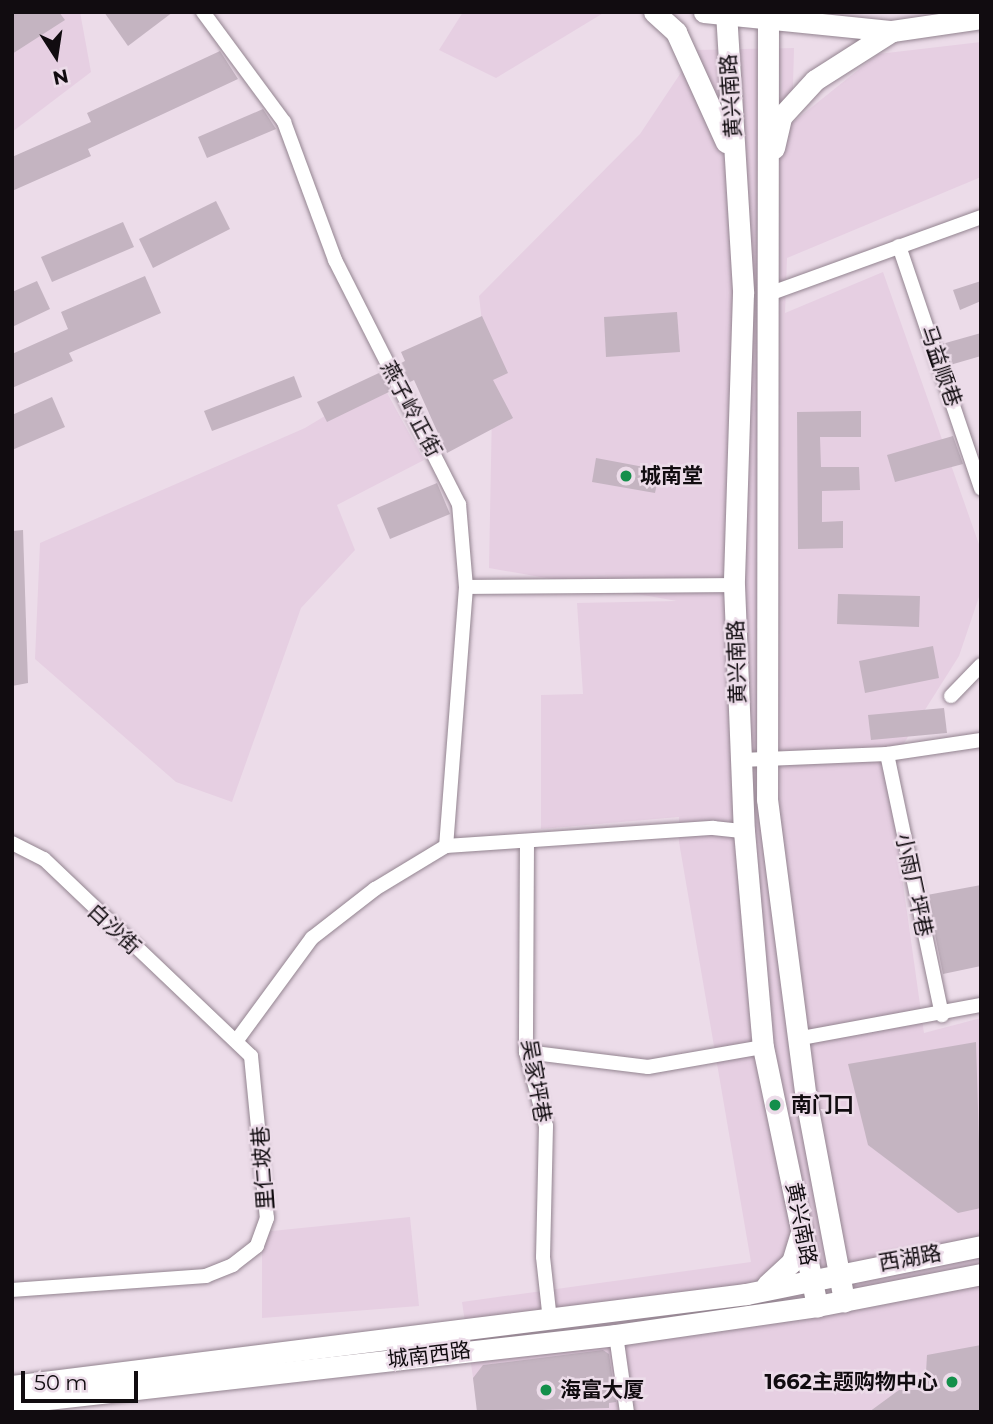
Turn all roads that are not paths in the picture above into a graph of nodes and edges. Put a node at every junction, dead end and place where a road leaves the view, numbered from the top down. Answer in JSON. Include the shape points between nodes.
{"nodes":[{"id":1,"x":203,"y":12,"type":"edge"},
{"id":2,"x":654,"y":12,"type":"edge"},
{"id":3,"x":704,"y":12,"type":"edge"},
{"id":4,"x":725,"y":14,"type":"edge"},
{"id":5,"x":767,"y":17,"type":"edge"},
{"id":6,"x":981,"y":18,"type":"edge"},
{"id":7,"x":892,"y":31,"type":"junction"},
{"id":8,"x":737,"y":178,"type":"junction"},
{"id":9,"x":765,"y":184,"type":"junction"},
{"id":10,"x":981,"y":217,"type":"edge"},
{"id":11,"x":899,"y":246,"type":"junction"},
{"id":12,"x":766,"y":295,"type":"junction"},
{"id":13,"x":981,"y":488,"type":"edge"},
{"id":14,"x":734,"y":584,"type":"junction"},
{"id":15,"x":467,"y":587,"type":"junction"},
{"id":16,"x":981,"y":665,"type":"edge"},
{"id":17,"x":951,"y":696,"type":"dead end"},
{"id":18,"x":981,"y":740,"type":"edge"},
{"id":19,"x":887,"y":754,"type":"junction"},
{"id":20,"x":766,"y":759,"type":"junction"},
{"id":21,"x":741,"y":760,"type":"junction"},
{"id":22,"x":744,"y":831,"type":"junction"},
{"id":23,"x":527,"y":842,"type":"junction"},
{"id":24,"x":12,"y":843,"type":"edge"},
{"id":25,"x":446,"y":846,"type":"junction"},
{"id":26,"x":981,"y":1005,"type":"edge"},
{"id":27,"x":942,"y":1015,"type":"junction"},
{"id":28,"x":213,"y":1020,"type":"joint"},
{"id":29,"x":801,"y":1038,"type":"junction"},
{"id":30,"x":237,"y":1040,"type":"junction"},
{"id":31,"x":763,"y":1047,"type":"junction"},
{"id":32,"x":526,"y":1052,"type":"junction"},
{"id":33,"x":829,"y":1222,"type":"junction"},
{"id":34,"x":801,"y":1224,"type":"junction"},
{"id":35,"x":981,"y":1245,"type":"edge"},
{"id":36,"x":902,"y":1260,"type":"junction"},
{"id":37,"x":838,"y":1272,"type":"junction"},
{"id":38,"x":981,"y":1274,"type":"edge"},
{"id":39,"x":811,"y":1277,"type":"junction"},
{"id":40,"x":12,"y":1290,"type":"edge"},
{"id":41,"x":746,"y":1294,"type":"junction"},
{"id":42,"x":844,"y":1301,"type":"junction"},
{"id":43,"x":817,"y":1306,"type":"junction"},
{"id":44,"x":550,"y":1320,"type":"junction"},
{"id":45,"x":616,"y":1335,"type":"junction"},
{"id":46,"x":14,"y":1399,"type":"edge"},
{"id":47,"x":627,"y":1412,"type":"edge"}],
"edges":[{"from":1,"to":15,"type":"street","name":"燕子岭正街","via":[[284,122],[335,260],[460,504]]},
{"from":2,"to":8,"type":"main road","via":[[676,32],[706,90]]},
{"from":3,"to":4,"type":"main road"},
{"from":4,"to":5,"type":"main road"},
{"from":4,"to":8,"type":"main road","name":"黄兴南路"},
{"from":5,"to":7,"type":"main road"},
{"from":5,"to":9,"type":"main road","name":"黄兴南路"},
{"from":6,"to":7,"type":"main road"},
{"from":7,"to":9,"type":"main road","via":[[815,80],[781,117]]},
{"from":8,"to":14,"type":"main road","name":"黄兴南路","via":[[743,292]]},
{"from":9,"to":12,"type":"main road","name":"黄兴南路"},
{"from":10,"to":11,"type":"street"},
{"from":11,"to":12,"type":"street"},
{"from":11,"to":13,"type":"street","name":"马益顺巷"},
{"from":12,"to":20,"type":"main road","name":"黄兴南路"},
{"from":14,"to":15,"type":"street"},
{"from":14,"to":21,"type":"main road","name":"黄兴南路"},
{"from":15,"to":25,"type":"street","name":"燕子岭正街"},
{"from":16,"to":17,"type":"street"},
{"from":18,"to":19,"type":"street"},
{"from":19,"to":20,"type":"street"},
{"from":19,"to":27,"type":"street","name":"小雨厂坪巷"},
{"from":20,"to":21,"type":"street"},
{"from":20,"to":29,"type":"main road","name":"黄兴南路"},
{"from":21,"to":22,"type":"main road","name":"黄兴南路"},
{"from":22,"to":23,"type":"street","via":[[713,828]]},
{"from":22,"to":31,"type":"main road","name":"黄兴南路"},
{"from":23,"to":25,"type":"street"},
{"from":23,"to":32,"type":"street","name":"吴家坪巷"},
{"from":24,"to":28,"type":"street","name":"白沙街","via":[[44,859]]},
{"from":25,"to":30,"type":"street","via":[[375,889],[312,938]]},
{"from":26,"to":27,"type":"street"},
{"from":27,"to":29,"type":"street"},
{"from":28,"to":30,"type":"street","name":"里仁坡巷"},
{"from":29,"to":33,"type":"main road","name":"黄兴南路"},
{"from":30,"to":40,"type":"street","name":"里仁坡巷","via":[[256,1075],[267,1218],[257,1246],[233,1265],[206,1276]]},
{"from":31,"to":32,"type":"street","via":[[648,1067]]},
{"from":31,"to":34,"type":"main road","name":"黄兴南路"},
{"from":32,"to":44,"type":"street","name":"吴家坪巷","via":[[546,1126],[543,1257]]},
{"from":33,"to":36,"type":"main road","via":[[858,1254]]},
{"from":33,"to":37,"type":"main road","name":"黄兴南路"},
{"from":34,"to":39,"type":"main road","name":"黄兴南路"},
{"from":34,"to":41,"type":"main road","via":[[798,1251],[786,1271]]},
{"from":35,"to":36,"type":"main road","name":"西湖路"},
{"from":36,"to":37,"type":"main road","name":"西湖路"},
{"from":37,"to":39,"type":"main road","name":"城南西路"},
{"from":37,"to":42,"type":"main road","name":"黄兴南路"},
{"from":38,"to":42,"type":"main road","name":"西湖路"},
{"from":39,"to":41,"type":"main road","name":"城南西路"},
{"from":39,"to":43,"type":"main road","name":"黄兴南路"},
{"from":41,"to":44,"type":"main road","name":"城南西路"},
{"from":42,"to":43,"type":"main road","name":"城南西路"},
{"from":43,"to":45,"type":"main road","name":"城南西路"},
{"from":44,"to":46,"type":"main road","name":"城南西路"},
{"from":45,"to":46,"type":"main road","name":"城南西路"},
{"from":45,"to":47,"type":"street"}]}
